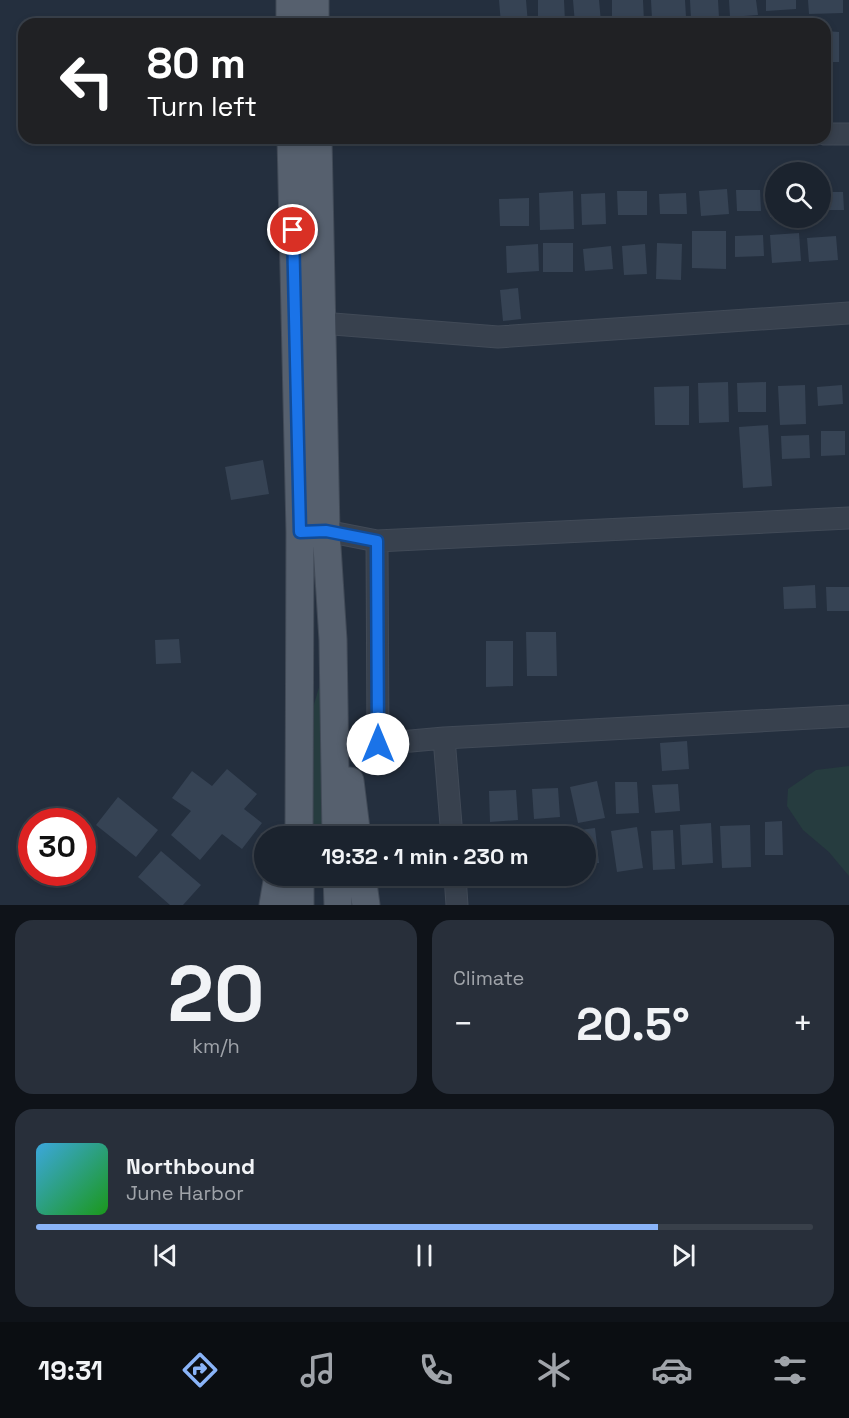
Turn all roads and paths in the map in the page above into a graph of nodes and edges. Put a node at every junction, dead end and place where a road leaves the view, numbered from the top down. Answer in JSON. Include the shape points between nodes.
{"nodes":[{"id":1,"x":290,"y":0,"type":"edge"},
{"id":2,"x":315,"y":0,"type":"edge"},
{"id":3,"x":290,"y":18,"type":"edge"},
{"id":4,"x":315,"y":18,"type":"edge"},
{"id":5,"x":831,"y":134,"type":"edge"},
{"id":6,"x":849,"y":134,"type":"edge"},
{"id":7,"x":291,"y":144,"type":"edge"},
{"id":8,"x":318,"y":144,"type":"edge"},
{"id":9,"x":849,"y":313,"type":"edge"},
{"id":10,"x":294,"y":322,"type":"junction"},
{"id":11,"x":321,"y":322,"type":"junction"},
{"id":12,"x":849,"y":518,"type":"edge"},
{"id":13,"x":313,"y":531,"type":"junction"},
{"id":14,"x":377,"y":541,"type":"junction"},
{"id":15,"x":333,"y":640,"type":"junction"},
{"id":16,"x":849,"y":716,"type":"edge"},
{"id":17,"x":444,"y":738,"type":"junction"},
{"id":18,"x":299,"y":755,"type":"junction"},
{"id":19,"x":287,"y":826,"type":"edge"},
{"id":20,"x":299,"y":826,"type":"edge"},
{"id":21,"x":336,"y":826,"type":"edge"},
{"id":22,"x":356,"y":826,"type":"edge"},
{"id":23,"x":451,"y":826,"type":"edge"},
{"id":24,"x":276,"y":886,"type":"edge"},
{"id":25,"x":300,"y":886,"type":"edge"},
{"id":26,"x":337,"y":886,"type":"edge"},
{"id":27,"x":363,"y":886,"type":"edge"},
{"id":28,"x":456,"y":886,"type":"edge"},
{"id":29,"x":273,"y":905,"type":"edge"},
{"id":30,"x":300,"y":905,"type":"edge"},
{"id":31,"x":338,"y":905,"type":"edge"},
{"id":32,"x":366,"y":905,"type":"edge"},
{"id":33,"x":458,"y":905,"type":"edge"}],
"edges":[{"from":1,"to":3,"type":"main road"},
{"from":2,"to":4,"type":"main road"},
{"from":5,"to":6,"type":"street"},
{"from":7,"to":10,"type":"main road"},
{"from":8,"to":11,"type":"main road"},
{"from":9,"to":11,"type":"street","via":[[498,338]]},
{"from":10,"to":11,"type":"street"},
{"from":10,"to":13,"type":"main road"},
{"from":11,"to":13,"type":"main road"},
{"from":12,"to":14,"type":"street"},
{"from":13,"to":14,"type":"street"},
{"from":13,"to":15,"type":"main road"},
{"from":13,"to":18,"type":"main road"},
{"from":14,"to":17,"type":"street","via":[[378,744]]},
{"from":15,"to":21,"type":"main road"},
{"from":15,"to":22,"type":"main road"},
{"from":16,"to":17,"type":"street"},
{"from":17,"to":23,"type":"street"},
{"from":18,"to":19,"type":"main road"},
{"from":18,"to":20,"type":"main road"},
{"from":24,"to":29,"type":"main road"},
{"from":25,"to":30,"type":"main road"},
{"from":26,"to":31,"type":"main road"},
{"from":27,"to":32,"type":"main road"},
{"from":28,"to":33,"type":"street"}]}
